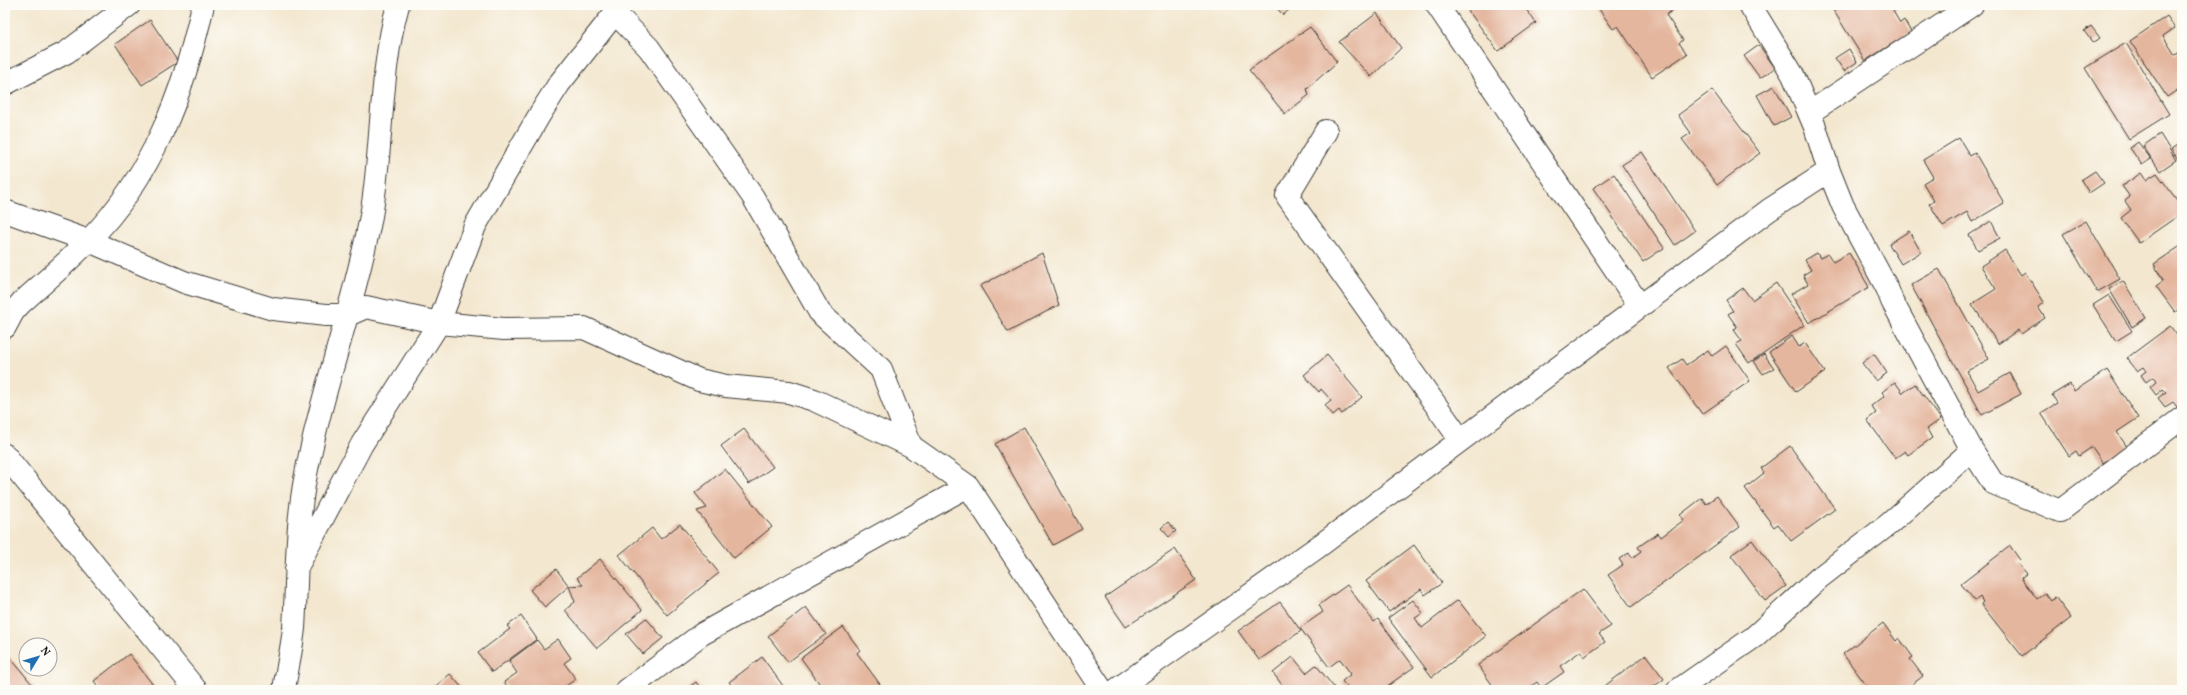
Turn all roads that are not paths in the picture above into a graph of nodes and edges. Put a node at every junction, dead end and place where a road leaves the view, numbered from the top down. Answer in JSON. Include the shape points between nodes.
{"nodes":[{"id":1,"x":129,"y":5,"type":"edge"},
{"id":2,"x":203,"y":5,"type":"edge"},
{"id":3,"x":398,"y":5,"type":"edge"},
{"id":4,"x":1437,"y":5,"type":"edge"},
{"id":5,"x":1750,"y":5,"type":"edge"},
{"id":6,"x":1972,"y":5,"type":"edge"},
{"id":7,"x":616,"y":9,"type":"edge"},
{"id":8,"x":5,"y":84,"type":"edge"},
{"id":9,"x":1809,"y":113,"type":"junction"},
{"id":10,"x":1326,"y":131,"type":"dead end"},
{"id":11,"x":1829,"y":171,"type":"junction"},
{"id":12,"x":5,"y":211,"type":"edge"},
{"id":13,"x":88,"y":241,"type":"junction"},
{"id":14,"x":1640,"y":306,"type":"junction"},
{"id":15,"x":348,"y":315,"type":"junction"},
{"id":16,"x":439,"y":323,"type":"junction"},
{"id":17,"x":5,"y":327,"type":"edge"},
{"id":18,"x":2179,"y":427,"type":"edge"},
{"id":19,"x":1460,"y":439,"type":"junction"},
{"id":20,"x":911,"y":446,"type":"junction"},
{"id":21,"x":1972,"y":450,"type":"junction"},
{"id":22,"x":5,"y":455,"type":"edge"},
{"id":23,"x":968,"y":486,"type":"junction"},
{"id":24,"x":296,"y":569,"type":"junction"},
{"id":25,"x":196,"y":690,"type":"edge"},
{"id":26,"x":284,"y":690,"type":"edge"},
{"id":27,"x":627,"y":690,"type":"edge"},
{"id":28,"x":1102,"y":690,"type":"edge"},
{"id":29,"x":1116,"y":690,"type":"edge"},
{"id":30,"x":1678,"y":690,"type":"edge"}],
"edges":[{"from":1,"to":8,"type":"street","via":[[66,52]]},
{"from":2,"to":13,"type":"street","via":[[194,46],[165,130],[140,175]]},
{"from":3,"to":15,"type":"street","via":[[391,31],[373,202]]},
{"from":4,"to":14,"type":"street"},
{"from":5,"to":9,"type":"street","via":[[1793,75]]},
{"from":6,"to":9,"type":"street"},
{"from":7,"to":16,"type":"street","via":[[559,84],[475,226]]},
{"from":7,"to":20,"type":"street","via":[[649,48],[753,197],[820,313],[881,369]]},
{"from":9,"to":11,"type":"street"},
{"from":10,"to":19,"type":"street","via":[[1287,196]]},
{"from":11,"to":14,"type":"street","via":[[1769,210]]},
{"from":11,"to":21,"type":"street","via":[[1843,206]]},
{"from":12,"to":13,"type":"street"},
{"from":13,"to":15,"type":"street","via":[[184,282],[247,302],[273,309]]},
{"from":13,"to":17,"type":"street","via":[[21,303]]},
{"from":14,"to":19,"type":"street"},
{"from":15,"to":16,"type":"street","via":[[366,307]]},
{"from":15,"to":24,"type":"street","via":[[317,427],[304,486]]},
{"from":16,"to":20,"type":"street","via":[[504,329],[584,328],[699,380],[726,386],[789,392],[814,400]]},
{"from":16,"to":24,"type":"street","via":[[362,444]]},
{"from":18,"to":21,"type":"street","via":[[2060,511],[1993,482]]},
{"from":19,"to":29,"type":"street","via":[[1322,544]]},
{"from":20,"to":23,"type":"street"},
{"from":21,"to":30,"type":"street","via":[[1889,524],[1819,578],[1754,637]]},
{"from":22,"to":25,"type":"street"},
{"from":23,"to":27,"type":"street","via":[[702,634]]},
{"from":23,"to":28,"type":"street"},
{"from":24,"to":26,"type":"street","via":[[294,629]]}]}
